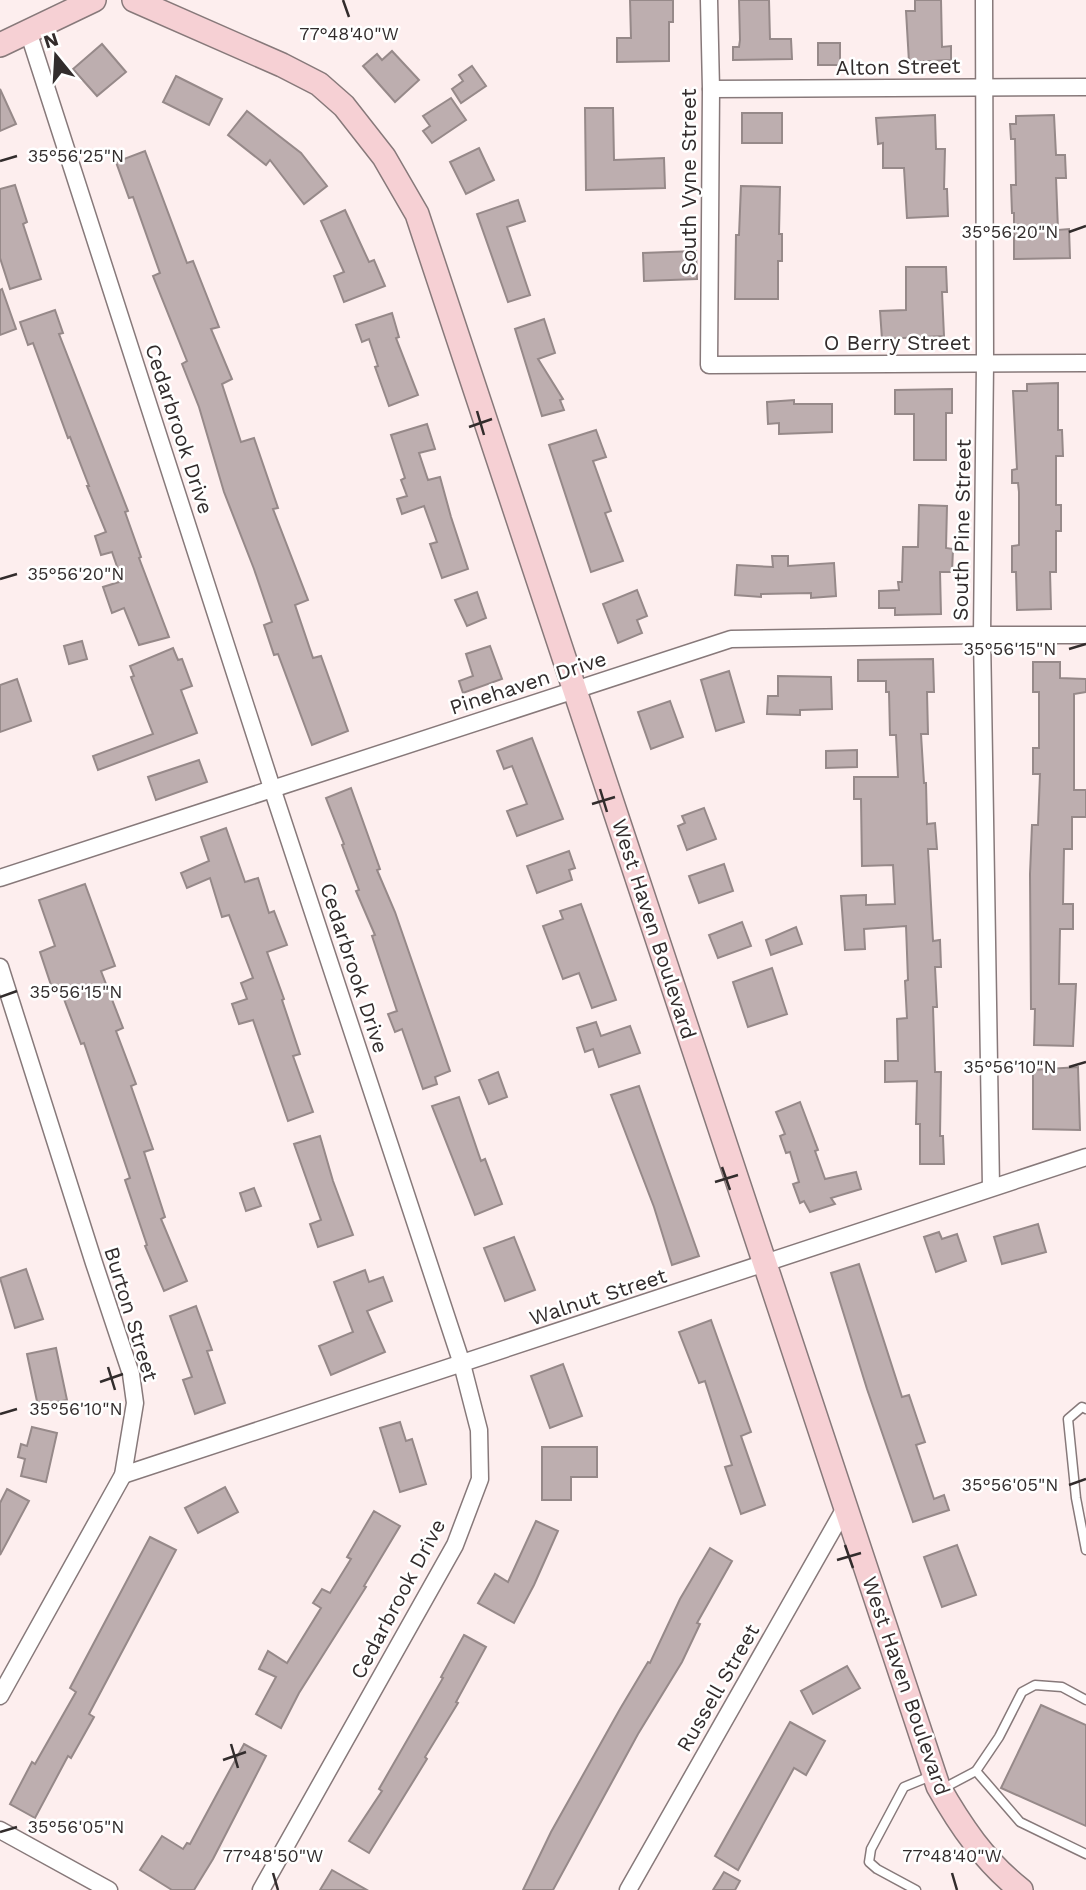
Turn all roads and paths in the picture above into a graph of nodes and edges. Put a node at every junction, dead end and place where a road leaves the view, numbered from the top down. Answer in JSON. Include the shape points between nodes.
{"nodes":[{"id":1,"x":94,"y":0,"type":"edge"},
{"id":2,"x":134,"y":0,"type":"edge"},
{"id":3,"x":709,"y":0,"type":"edge"},
{"id":4,"x":984,"y":0,"type":"edge"},
{"id":5,"x":28,"y":30,"type":"junction"},
{"id":6,"x":0,"y":45,"type":"edge"},
{"id":7,"x":985,"y":87,"type":"junction"},
{"id":8,"x":1086,"y":87,"type":"edge"},
{"id":9,"x":711,"y":89,"type":"junction"},
{"id":10,"x":985,"y":363,"type":"junction"},
{"id":11,"x":1086,"y":363,"type":"edge"},
{"id":12,"x":709,"y":365,"type":"joint"},
{"id":13,"x":982,"y":635,"type":"junction"},
{"id":14,"x":1086,"y":635,"type":"edge"},
{"id":15,"x":575,"y":690,"type":"junction"},
{"id":16,"x":272,"y":788,"type":"junction"},
{"id":17,"x":0,"y":878,"type":"edge"},
{"id":18,"x":0,"y":967,"type":"edge"},
{"id":19,"x":1086,"y":1157,"type":"edge"},
{"id":20,"x":991,"y":1187,"type":"junction"},
{"id":21,"x":765,"y":1264,"type":"junction"},
{"id":22,"x":462,"y":1364,"type":"junction"},
{"id":23,"x":1086,"y":1409,"type":"edge"},
{"id":24,"x":123,"y":1475,"type":"junction"},
{"id":25,"x":845,"y":1507,"type":"junction"},
{"id":26,"x":1086,"y":1550,"type":"edge"},
{"id":27,"x":0,"y":1696,"type":"edge"},
{"id":28,"x":1086,"y":1700,"type":"edge"},
{"id":29,"x":976,"y":1771,"type":"junction"},
{"id":30,"x":937,"y":1782,"type":"junction"},
{"id":31,"x":0,"y":1830,"type":"edge"},
{"id":32,"x":1086,"y":1854,"type":"edge"},
{"id":33,"x":109,"y":1890,"type":"edge"},
{"id":34,"x":261,"y":1890,"type":"edge"},
{"id":35,"x":628,"y":1890,"type":"edge"},
{"id":36,"x":916,"y":1890,"type":"edge"},
{"id":37,"x":1021,"y":1890,"type":"edge"}],
"edges":[{"from":1,"to":5,"type":"street"},
{"from":2,"to":15,"type":"street","name":"West Haven Boulevard","via":[[319,84],[344,106],[384,157],[421,227]]},
{"from":3,"to":9,"type":"street","name":"South Vyne Street"},
{"from":4,"to":7,"type":"street","name":"South Pine Street"},
{"from":5,"to":6,"type":"street"},
{"from":5,"to":16,"type":"street","name":"Cedarbrook Drive"},
{"from":7,"to":8,"type":"street","name":"Alton Street"},
{"from":7,"to":9,"type":"street","name":"Alton Street"},
{"from":7,"to":10,"type":"street","name":"South Pine Street"},
{"from":9,"to":12,"type":"street","name":"South Vyne Street"},
{"from":10,"to":11,"type":"street","name":"O Berry Street"},
{"from":10,"to":12,"type":"street","name":"O Berry Street"},
{"from":10,"to":13,"type":"street","name":"South Pine Street"},
{"from":13,"to":14,"type":"street","name":"Pinehaven Drive"},
{"from":13,"to":15,"type":"street","name":"Pinehaven Drive","via":[[730,639]]},
{"from":13,"to":20,"type":"street","name":"South Pine Street"},
{"from":15,"to":16,"type":"street","name":"Pinehaven Drive"},
{"from":15,"to":21,"type":"street","name":"West Haven Boulevard"},
{"from":16,"to":17,"type":"street","name":"Pinehaven Drive"},
{"from":16,"to":22,"type":"street","name":"Cedarbrook Drive"},
{"from":18,"to":24,"type":"street","name":"Burton Street","via":[[131,1374],[135,1403]]},
{"from":19,"to":20,"type":"street","name":"Walnut Street"},
{"from":20,"to":21,"type":"street","name":"Walnut Street"},
{"from":21,"to":22,"type":"street","name":"Walnut Street"},
{"from":21,"to":25,"type":"street","name":"West Haven Boulevard"},
{"from":22,"to":24,"type":"street","name":"Walnut Street"},
{"from":22,"to":34,"type":"street","name":"Cedarbrook Drive","via":[[479,1430],[480,1479],[455,1545]]},
{"from":23,"to":26,"type":"lane","via":[[1082,1407],[1068,1419]]},
{"from":24,"to":27,"type":"street","name":"Burton Street"},
{"from":25,"to":30,"type":"street","name":"West Haven Boulevard"},
{"from":25,"to":35,"type":"street","name":"Russell Street"},
{"from":28,"to":29,"type":"lane","via":[[1062,1687],[1035,1685],[1022,1692]]},
{"from":29,"to":30,"type":"lane"},
{"from":29,"to":32,"type":"lane","via":[[1020,1822]]},
{"from":30,"to":36,"type":"lane","via":[[904,1787],[871,1849],[869,1862],[877,1870]]},
{"from":30,"to":37,"type":"street","name":"West Haven Boulevard","via":[[966,1834]]},
{"from":31,"to":33,"type":"street"}]}
